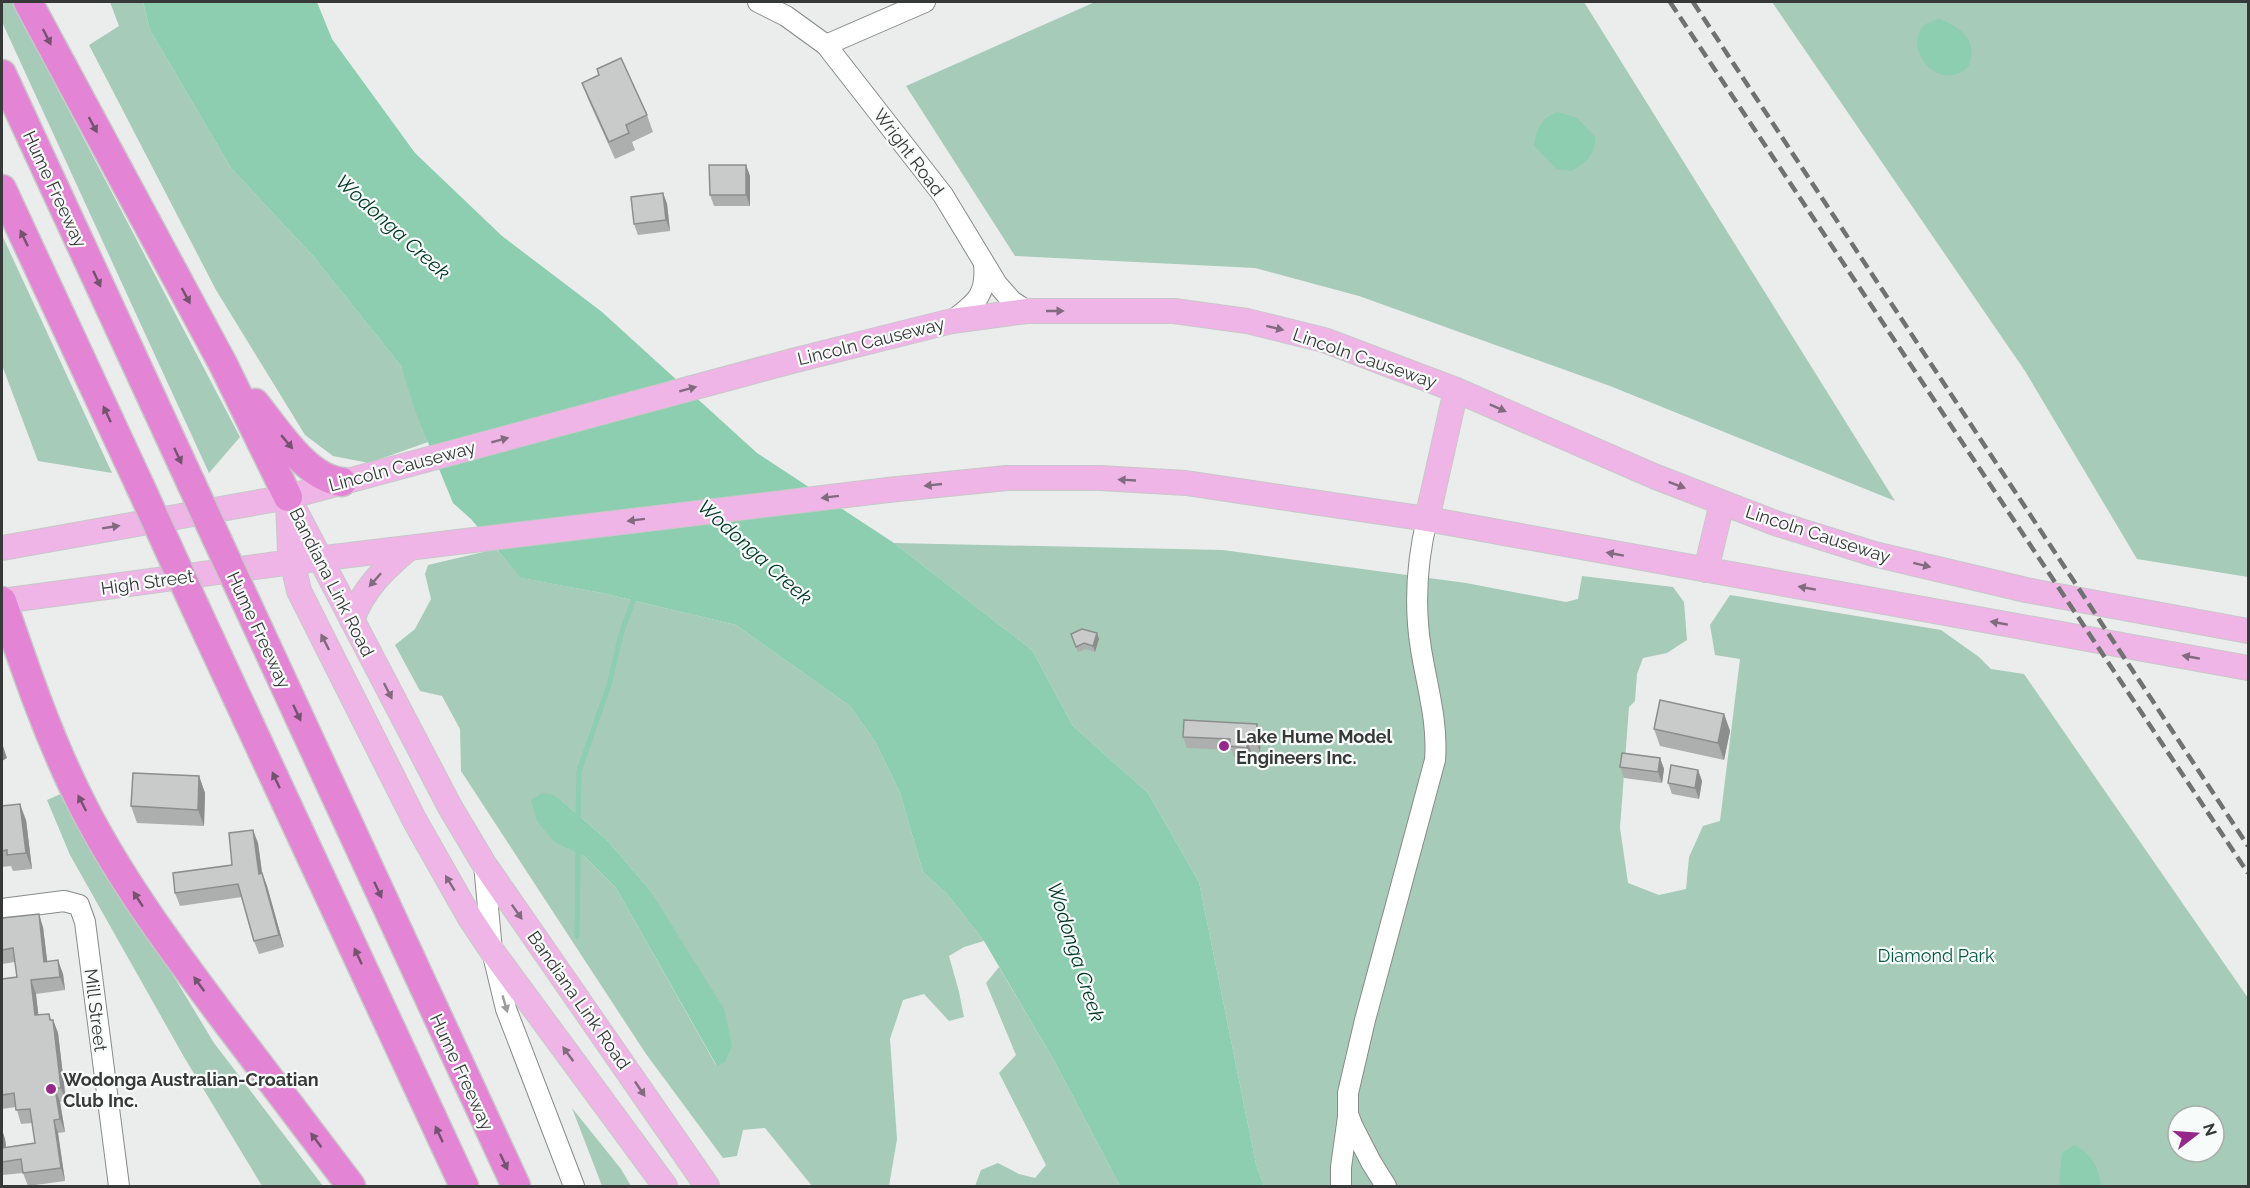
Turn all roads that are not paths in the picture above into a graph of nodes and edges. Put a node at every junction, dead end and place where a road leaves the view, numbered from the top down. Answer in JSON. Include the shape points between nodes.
{"nodes":[{"id":1,"x":28,"y":2,"type":"edge"},
{"id":2,"x":758,"y":2,"type":"edge"},
{"id":3,"x":925,"y":2,"type":"edge"},
{"id":4,"x":826,"y":45,"type":"junction"},
{"id":5,"x":2,"y":74,"type":"edge"},
{"id":6,"x":2,"y":189,"type":"edge"},
{"id":7,"x":984,"y":264,"type":"junction"},
{"id":8,"x":1027,"y":311,"type":"junction"},
{"id":9,"x":952,"y":321,"type":"junction"},
{"id":10,"x":223,"y":364,"type":"junction"},
{"id":11,"x":1456,"y":390,"type":"junction"},
{"id":12,"x":342,"y":482,"type":"junction"},
{"id":13,"x":288,"y":497,"type":"junction"},
{"id":14,"x":1722,"y":503,"type":"junction"},
{"id":15,"x":1427,"y":519,"type":"junction"},
{"id":16,"x":2,"y":548,"type":"edge"},
{"id":17,"x":413,"y":548,"type":"junction"},
{"id":18,"x":320,"y":560,"type":"junction"},
{"id":19,"x":292,"y":562,"type":"junction"},
{"id":20,"x":1706,"y":570,"type":"junction"},
{"id":21,"x":2,"y":600,"type":"edge"},
{"id":22,"x":352,"y":620,"type":"junction"},
{"id":23,"x":2248,"y":631,"type":"edge"},
{"id":24,"x":2,"y":662,"type":"edge"},
{"id":25,"x":2248,"y":668,"type":"edge"},
{"id":26,"x":64,"y":766,"type":"junction"},
{"id":27,"x":484,"y":864,"type":"junction"},
{"id":28,"x":2,"y":909,"type":"edge"},
{"id":29,"x":492,"y":951,"type":"junction"},
{"id":30,"x":1348,"y":1114,"type":"junction"},
{"id":31,"x":119,"y":1186,"type":"edge"},
{"id":32,"x":351,"y":1186,"type":"edge"},
{"id":33,"x":464,"y":1186,"type":"edge"},
{"id":34,"x":516,"y":1186,"type":"edge"},
{"id":35,"x":573,"y":1186,"type":"edge"},
{"id":36,"x":665,"y":1186,"type":"edge"},
{"id":37,"x":707,"y":1186,"type":"edge"},
{"id":38,"x":1341,"y":1186,"type":"edge"},
{"id":39,"x":1386,"y":1186,"type":"edge"}],
"edges":[{"from":1,"to":10,"type":"highway","one_way":true},
{"from":2,"to":4,"type":"street","name":"Wright Road","via":[[786,16]]},
{"from":3,"to":4,"type":"street"},
{"from":4,"to":7,"type":"street","name":"Wright Road","via":[[943,195]]},
{"from":5,"to":34,"type":"highway","name":"Hume Freeway","one_way":true,"bridge":true},
{"from":33,"to":6,"type":"highway","one_way":true,"bridge":true},
{"from":7,"to":8,"type":"street","name":"Wright Road","via":[[1005,293]]},
{"from":7,"to":9,"type":"street","via":[[982,291]]},
{"from":8,"to":9,"type":"main road","name":"Lincoln Causeway"},
{"from":8,"to":11,"type":"main road","name":"Lincoln Causeway","one_way":true,"via":[[1174,311],[1247,321],[1324,340]]},
{"from":12,"to":9,"type":"main road","name":"Lincoln Causeway","one_way":true},
{"from":10,"to":12,"type":"highway","one_way":true,"via":[[313,470],[328,480]]},
{"from":10,"to":13,"type":"highway"},
{"from":11,"to":14,"type":"main road","name":"Lincoln Causeway","one_way":true},
{"from":11,"to":15,"type":"main road"},
{"from":12,"to":13,"type":"main road","name":"Lincoln Causeway"},
{"from":16,"to":13,"type":"main road","one_way":true},
{"from":13,"to":18,"type":"main road","name":"Bandiana Link Road"},
{"from":13,"to":19,"type":"main road","name":"Bandiana Link Road"},
{"from":14,"to":20,"type":"main road"},
{"from":14,"to":23,"type":"main road","name":"Lincoln Causeway","one_way":true,"via":[[1874,554],[2026,590]]},
{"from":15,"to":17,"type":"main road","one_way":true,"via":[[1186,483],[1007,478]]},
{"from":20,"to":15,"type":"main road","one_way":true},
{"from":15,"to":30,"type":"street","via":[[1417,602],[1436,727],[1435,760],[1365,1020],[1348,1093]]},
{"from":17,"to":18,"type":"main road"},
{"from":17,"to":22,"type":"main road","one_way":true,"via":[[370,586]]},
{"from":18,"to":19,"type":"main road"},
{"from":18,"to":22,"type":"main road","name":"Bandiana Link Road"},
{"from":19,"to":21,"type":"main road","name":"High Street"},
{"from":29,"to":19,"type":"main road","name":"Bandiana Link Road","one_way":true,"via":[[415,821],[299,591]]},
{"from":25,"to":20,"type":"main road","one_way":true},
{"from":21,"to":26,"type":"highway"},
{"from":22,"to":27,"type":"main road","name":"Bandiana Link Road","one_way":true,"via":[[430,773]]},
{"from":24,"to":26,"type":"highway"},
{"from":32,"to":26,"type":"highway","one_way":true,"via":[[140,903]]},
{"from":27,"to":29,"type":"street"},
{"from":27,"to":37,"type":"main road","name":"Bandiana Link Road","one_way":true},
{"from":28,"to":31,"type":"street","name":"Mill Street","via":[[64,901],[79,905],[85,922]]},
{"from":29,"to":35,"type":"street","one_way":true,"via":[[510,1022]]},
{"from":36,"to":29,"type":"main road","name":"Bandiana Link Road","one_way":true},
{"from":30,"to":38,"type":"street"},
{"from":30,"to":39,"type":"street"}]}
